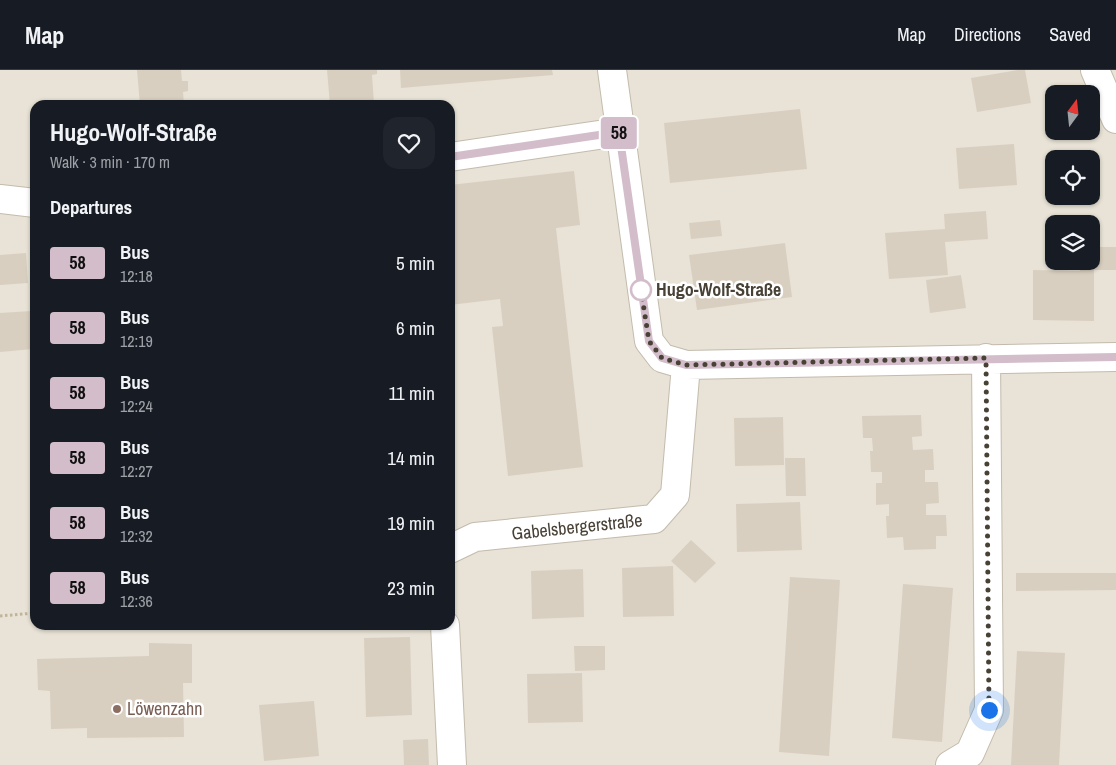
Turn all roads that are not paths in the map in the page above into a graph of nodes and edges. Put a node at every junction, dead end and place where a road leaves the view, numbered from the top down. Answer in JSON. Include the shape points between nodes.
{"nodes":[{"id":1,"x":612,"y":70,"type":"edge"},
{"id":2,"x":1095,"y":70,"type":"edge"},
{"id":3,"x":1116,"y":119,"type":"edge"},
{"id":4,"x":619,"y":132,"type":"junction"},
{"id":5,"x":455,"y":156,"type":"edge"},
{"id":6,"x":0,"y":199,"type":"edge"},
{"id":7,"x":30,"y":202,"type":"edge"},
{"id":8,"x":1116,"y":357,"type":"edge"},
{"id":9,"x":986,"y":358,"type":"junction"},
{"id":10,"x":686,"y":365,"type":"junction"},
{"id":11,"x":455,"y":546,"type":"edge"},
{"id":12,"x":446,"y":630,"type":"edge"},
{"id":13,"x":452,"y":765,"type":"edge"},
{"id":14,"x":950,"y":765,"type":"edge"}],
"edges":[{"from":1,"to":4,"type":"street"},
{"from":2,"to":3,"type":"street"},
{"from":4,"to":5,"type":"street"},
{"from":4,"to":10,"type":"street","via":[[649,341],[662,358]]},
{"from":6,"to":7,"type":"street"},
{"from":8,"to":9,"type":"street"},
{"from":9,"to":10,"type":"street"},
{"from":9,"to":14,"type":"street","via":[[989,710],[970,753]]},
{"from":10,"to":11,"type":"street","name":"Gabelsbergerstraße","via":[[675,495],[654,519],[475,537]]},
{"from":12,"to":13,"type":"street"}]}
